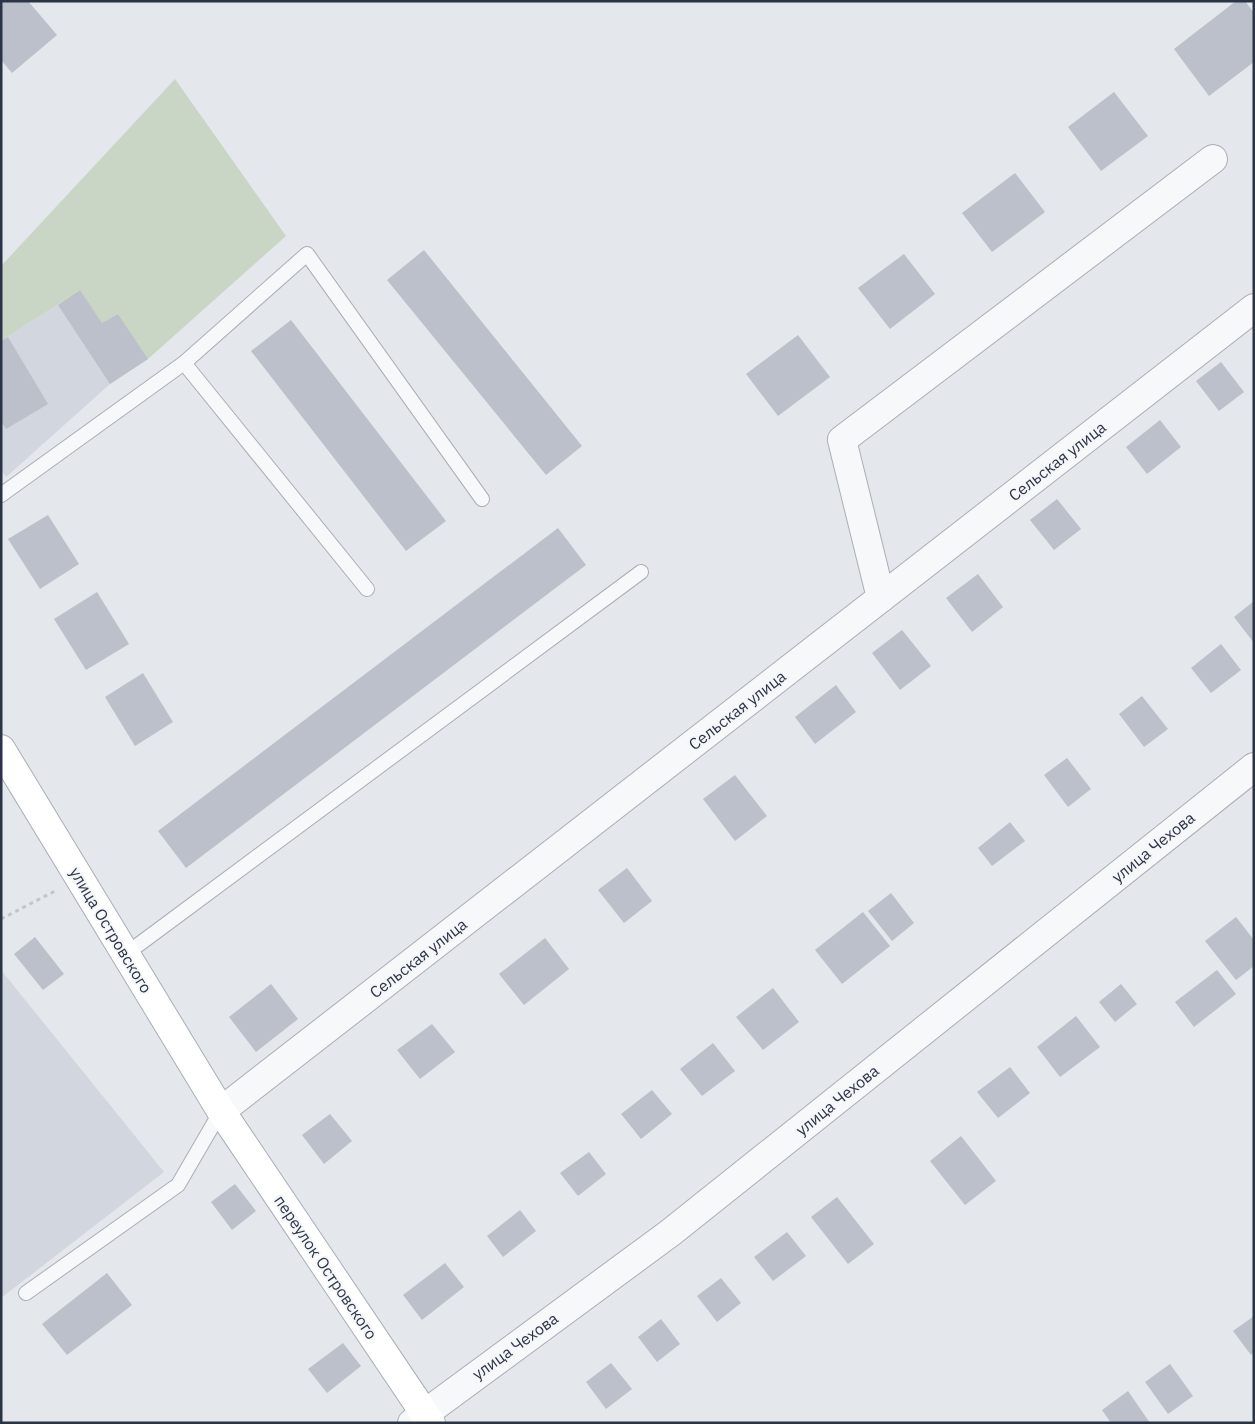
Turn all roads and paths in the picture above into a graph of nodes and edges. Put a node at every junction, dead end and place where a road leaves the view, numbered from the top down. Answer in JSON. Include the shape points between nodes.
{"nodes":[{"id":1,"x":1213,"y":159,"type":"dead end"},
{"id":2,"x":1254,"y":308,"type":"edge"},
{"id":3,"x":184,"y":363,"type":"junction"},
{"id":4,"x":1,"y":495,"type":"edge"},
{"id":5,"x":482,"y":499,"type":"dead end"},
{"id":6,"x":641,"y":572,"type":"dead end"},
{"id":7,"x":367,"y":589,"type":"dead end"},
{"id":8,"x":881,"y":598,"type":"junction"},
{"id":9,"x":1,"y":749,"type":"edge"},
{"id":10,"x":1254,"y":767,"type":"edge"},
{"id":11,"x":80,"y":879,"type":"junction"},
{"id":12,"x":1,"y":919,"type":"edge"},
{"id":13,"x":126,"y":954,"type":"junction"},
{"id":14,"x":221,"y":1112,"type":"junction"},
{"id":15,"x":26,"y":1293,"type":"dead end"},
{"id":16,"x":422,"y":1420,"type":"edge"}],
"edges":[{"from":1,"to":8,"type":"street","via":[[842,440]]},
{"from":2,"to":8,"type":"street","name":"Сельская улица"},
{"from":3,"to":4,"type":"lane"},
{"from":3,"to":5,"type":"lane","via":[[307,254]]},
{"from":3,"to":7,"type":"lane"},
{"from":6,"to":13,"type":"lane"},
{"from":8,"to":14,"type":"street","name":"Сельская улица"},
{"from":9,"to":11,"type":"street","name":"улица Островского"},
{"from":10,"to":16,"type":"street","name":"улица Чехова","via":[[670,1233]]},
{"from":11,"to":12,"type":"path"},
{"from":11,"to":13,"type":"street","name":"улица Островского"},
{"from":13,"to":14,"type":"street","name":"улица Островского"},
{"from":14,"to":15,"type":"lane","via":[[178,1185]]},
{"from":14,"to":16,"type":"street","name":"переулок Островского"}]}
